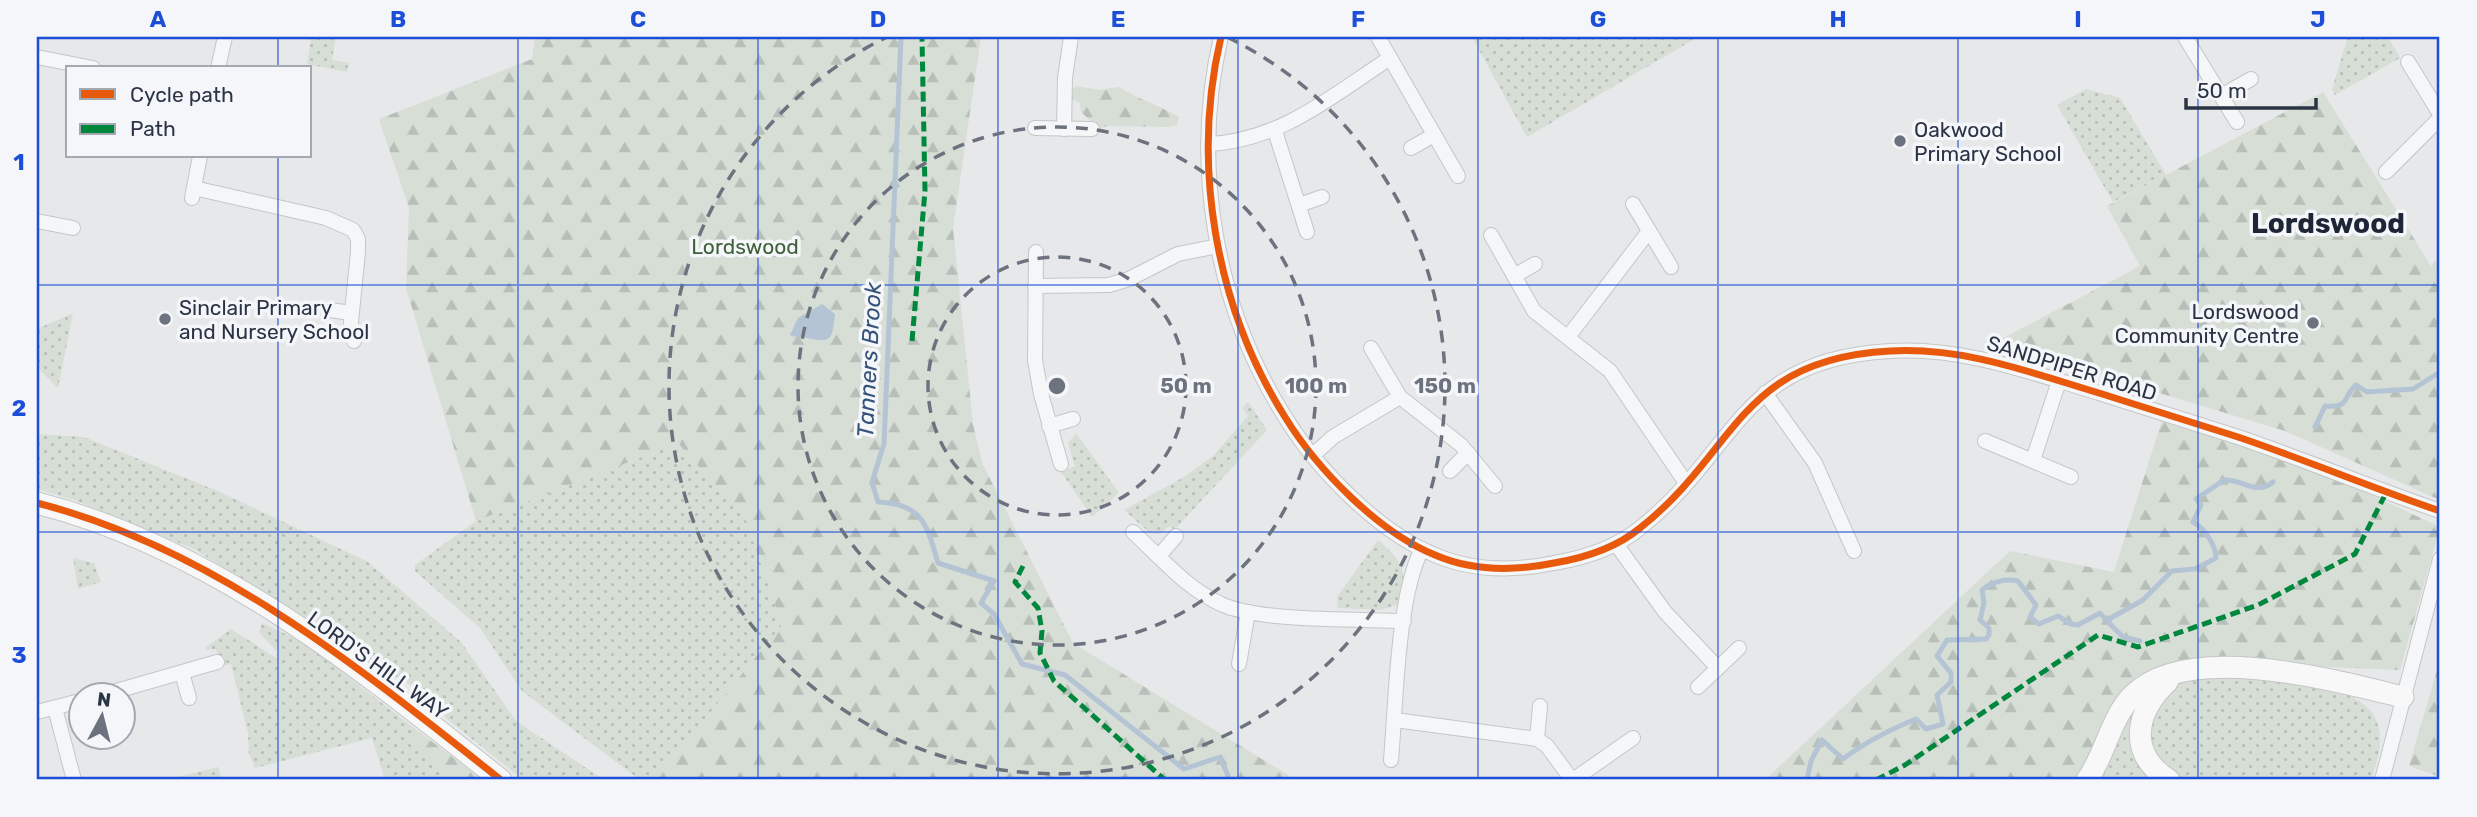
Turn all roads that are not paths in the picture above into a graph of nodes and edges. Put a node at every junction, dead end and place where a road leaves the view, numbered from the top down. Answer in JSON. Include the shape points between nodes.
{"nodes":[{"id":1,"x":225,"y":37,"type":"edge"},
{"id":2,"x":1072,"y":37,"type":"edge"},
{"id":3,"x":1221,"y":37,"type":"edge"},
{"id":4,"x":1378,"y":37,"type":"edge"},
{"id":5,"x":2186,"y":37,"type":"edge"},
{"id":6,"x":37,"y":57,"type":"edge"},
{"id":7,"x":1390,"y":58,"type":"junction"},
{"id":8,"x":2408,"y":62,"type":"dead end"},
{"id":9,"x":83,"y":66,"type":"edge"},
{"id":10,"x":218,"y":66,"type":"edge"},
{"id":11,"x":2251,"y":79,"type":"dead end"},
{"id":12,"x":2221,"y":96,"type":"junction"},
{"id":13,"x":2440,"y":116,"type":"edge"},
{"id":14,"x":2237,"y":122,"type":"dead end"},
{"id":15,"x":1035,"y":128,"type":"dead end"},
{"id":16,"x":1064,"y":129,"type":"junction"},
{"id":17,"x":1092,"y":129,"type":"dead end"},
{"id":18,"x":1275,"y":131,"type":"junction"},
{"id":19,"x":1434,"y":135,"type":"junction"},
{"id":20,"x":1208,"y":144,"type":"junction"},
{"id":21,"x":1411,"y":148,"type":"dead end"},
{"id":22,"x":200,"y":158,"type":"edge"},
{"id":23,"x":2386,"y":172,"type":"dead end"},
{"id":24,"x":1458,"y":176,"type":"dead end"},
{"id":25,"x":1322,"y":197,"type":"dead end"},
{"id":26,"x":1633,"y":204,"type":"dead end"},
{"id":27,"x":1299,"y":205,"type":"junction"},
{"id":28,"x":37,"y":220,"type":"edge"},
{"id":29,"x":73,"y":228,"type":"dead end"},
{"id":30,"x":1649,"y":231,"type":"junction"},
{"id":31,"x":1307,"y":232,"type":"dead end"},
{"id":32,"x":1491,"y":235,"type":"dead end"},
{"id":33,"x":1218,"y":246,"type":"junction"},
{"id":34,"x":1036,"y":252,"type":"dead end"},
{"id":35,"x":1535,"y":264,"type":"dead end"},
{"id":36,"x":1671,"y":268,"type":"dead end"},
{"id":37,"x":1514,"y":276,"type":"junction"},
{"id":38,"x":1035,"y":286,"type":"junction"},
{"id":39,"x":330,"y":310,"type":"dead end"},
{"id":40,"x":351,"y":313,"type":"junction"},
{"id":41,"x":1568,"y":337,"type":"junction"},
{"id":42,"x":354,"y":341,"type":"dead end"},
{"id":43,"x":1371,"y":348,"type":"dead end"},
{"id":44,"x":2059,"y":381,"type":"junction"},
{"id":45,"x":1765,"y":393,"type":"junction"},
{"id":46,"x":1400,"y":397,"type":"junction"},
{"id":47,"x":1073,"y":419,"type":"dead end"},
{"id":48,"x":1049,"y":426,"type":"junction"},
{"id":49,"x":1985,"y":441,"type":"dead end"},
{"id":50,"x":1468,"y":453,"type":"junction"},
{"id":51,"x":1312,"y":456,"type":"junction"},
{"id":52,"x":2033,"y":460,"type":"junction"},
{"id":53,"x":1061,"y":464,"type":"dead end"},
{"id":54,"x":1450,"y":471,"type":"dead end"},
{"id":55,"x":2071,"y":477,"type":"dead end"},
{"id":56,"x":1686,"y":483,"type":"junction"},
{"id":57,"x":1495,"y":486,"type":"dead end"},
{"id":58,"x":37,"y":503,"type":"edge"},
{"id":59,"x":2440,"y":512,"type":"edge"},
{"id":60,"x":1133,"y":532,"type":"dead end"},
{"id":61,"x":1175,"y":536,"type":"dead end"},
{"id":62,"x":1616,"y":544,"type":"junction"},
{"id":63,"x":1422,"y":549,"type":"junction"},
{"id":64,"x":1854,"y":551,"type":"dead end"},
{"id":65,"x":1159,"y":556,"type":"junction"},
{"id":66,"x":2440,"y":559,"type":"edge"},
{"id":67,"x":1248,"y":612,"type":"junction"},
{"id":68,"x":1404,"y":621,"type":"junction"},
{"id":69,"x":1740,"y":648,"type":"dead end"},
{"id":70,"x":217,"y":662,"type":"dead end"},
{"id":71,"x":1239,"y":664,"type":"dead end"},
{"id":72,"x":1718,"y":668,"type":"junction"},
{"id":73,"x":182,"y":673,"type":"junction"},
{"id":74,"x":2174,"y":675,"type":"junction"},
{"id":75,"x":136,"y":686,"type":"edge"},
{"id":76,"x":1699,"y":687,"type":"dead end"},
{"id":77,"x":2403,"y":697,"type":"junction"},
{"id":78,"x":190,"y":698,"type":"dead end"},
{"id":79,"x":66,"y":705,"type":"edge"},
{"id":80,"x":1540,"y":706,"type":"dead end"},
{"id":81,"x":54,"y":708,"type":"junction"},
{"id":82,"x":37,"y":712,"type":"edge"},
{"id":83,"x":1395,"y":720,"type":"junction"},
{"id":84,"x":1633,"y":738,"type":"dead end"},
{"id":85,"x":1537,"y":739,"type":"junction"},
{"id":86,"x":1391,"y":760,"type":"dead end"},
{"id":87,"x":74,"y":780,"type":"edge"},
{"id":88,"x":501,"y":780,"type":"edge"},
{"id":89,"x":1573,"y":780,"type":"edge"},
{"id":90,"x":2087,"y":780,"type":"edge"},
{"id":91,"x":2169,"y":780,"type":"edge"},
{"id":92,"x":2382,"y":780,"type":"edge"}],
"edges":[{"from":1,"to":10,"type":"street"},
{"from":2,"to":16,"type":"street"},
{"from":3,"to":20,"type":"street","name":"SANDPIPER ROAD","via":[[1210,88]]},
{"from":4,"to":7,"type":"street"},
{"from":5,"to":12,"type":"street"},
{"from":6,"to":9,"type":"street"},
{"from":7,"to":18,"type":"street"},
{"from":7,"to":19,"type":"street"},
{"from":8,"to":13,"type":"street"},
{"from":11,"to":12,"type":"street"},
{"from":12,"to":14,"type":"street"},
{"from":13,"to":23,"type":"street"},
{"from":15,"to":16,"type":"street"},
{"from":16,"to":17,"type":"street"},
{"from":18,"to":20,"type":"street"},
{"from":18,"to":27,"type":"street"},
{"from":19,"to":21,"type":"street"},
{"from":19,"to":24,"type":"street"},
{"from":20,"to":33,"type":"street","name":"SANDPIPER ROAD"},
{"from":22,"to":40,"type":"street","via":[[193,193],[326,218],[353,230],[358,239],[358,266]]},
{"from":25,"to":27,"type":"street"},
{"from":26,"to":30,"type":"street"},
{"from":27,"to":31,"type":"street"},
{"from":28,"to":29,"type":"street"},
{"from":30,"to":36,"type":"street"},
{"from":30,"to":41,"type":"street"},
{"from":32,"to":37,"type":"street"},
{"from":33,"to":38,"type":"street","via":[[1178,254],[1109,285]]},
{"from":33,"to":51,"type":"street","name":"SANDPIPER ROAD","via":[[1254,360],[1274,401]]},
{"from":34,"to":38,"type":"street"},
{"from":35,"to":37,"type":"street"},
{"from":37,"to":41,"type":"street","via":[[1534,311]]},
{"from":38,"to":48,"type":"street","via":[[1035,360]]},
{"from":39,"to":40,"type":"street"},
{"from":40,"to":42,"type":"street"},
{"from":41,"to":56,"type":"street","via":[[1609,371]]},
{"from":43,"to":46,"type":"street"},
{"from":44,"to":45,"type":"street","name":"SANDPIPER ROAD","via":[[1977,356],[1889,351],[1824,360]]},
{"from":44,"to":52,"type":"street"},
{"from":44,"to":59,"type":"street","name":"SANDPIPER ROAD","via":[[2240,438]]},
{"from":45,"to":56,"type":"street","name":"SANDPIPER ROAD","via":[[1733,424]]},
{"from":45,"to":64,"type":"street","via":[[1815,463]]},
{"from":46,"to":50,"type":"street"},
{"from":46,"to":51,"type":"street","via":[[1333,437]]},
{"from":47,"to":48,"type":"street"},
{"from":48,"to":53,"type":"street"},
{"from":49,"to":52,"type":"street"},
{"from":50,"to":54,"type":"street"},
{"from":50,"to":57,"type":"street"},
{"from":51,"to":63,"type":"street","name":"SANDPIPER ROAD","via":[[1358,501]]},
{"from":52,"to":55,"type":"street"},
{"from":56,"to":62,"type":"street","name":"SANDPIPER ROAD","via":[[1645,524]]},
{"from":58,"to":88,"type":"street","name":"LORD'S HILL WAY","via":[[124,530],[239,590],[389,692]]},
{"from":60,"to":65,"type":"street"},
{"from":61,"to":65,"type":"street"},
{"from":62,"to":63,"type":"street","name":"SANDPIPER ROAD","via":[[1567,561],[1509,568],[1457,563]]},
{"from":62,"to":72,"type":"street","via":[[1665,612]]},
{"from":63,"to":68,"type":"street","via":[[1410,581]]},
{"from":65,"to":67,"type":"street","via":[[1204,595]]},
{"from":66,"to":77,"type":"street"},
{"from":67,"to":68,"type":"street"},
{"from":67,"to":71,"type":"street"},
{"from":68,"to":83,"type":"street"},
{"from":69,"to":72,"type":"street"},
{"from":70,"to":73,"type":"street"},
{"from":72,"to":76,"type":"street"},
{"from":73,"to":75,"type":"street"},
{"from":73,"to":78,"type":"street"},
{"from":74,"to":77,"type":"street","via":[[2216,668],[2277,669]]},
{"from":74,"to":90,"type":"street","via":[[2144,686],[2132,696]]},
{"from":74,"to":91,"type":"street","via":[[2146,706],[2140,727],[2143,750]]},
{"from":77,"to":92,"type":"street"},
{"from":79,"to":81,"type":"street"},
{"from":80,"to":85,"type":"street"},
{"from":81,"to":82,"type":"street"},
{"from":81,"to":87,"type":"street"},
{"from":83,"to":85,"type":"street"},
{"from":83,"to":86,"type":"street"},
{"from":84,"to":89,"type":"street"},
{"from":85,"to":89,"type":"street"}]}
